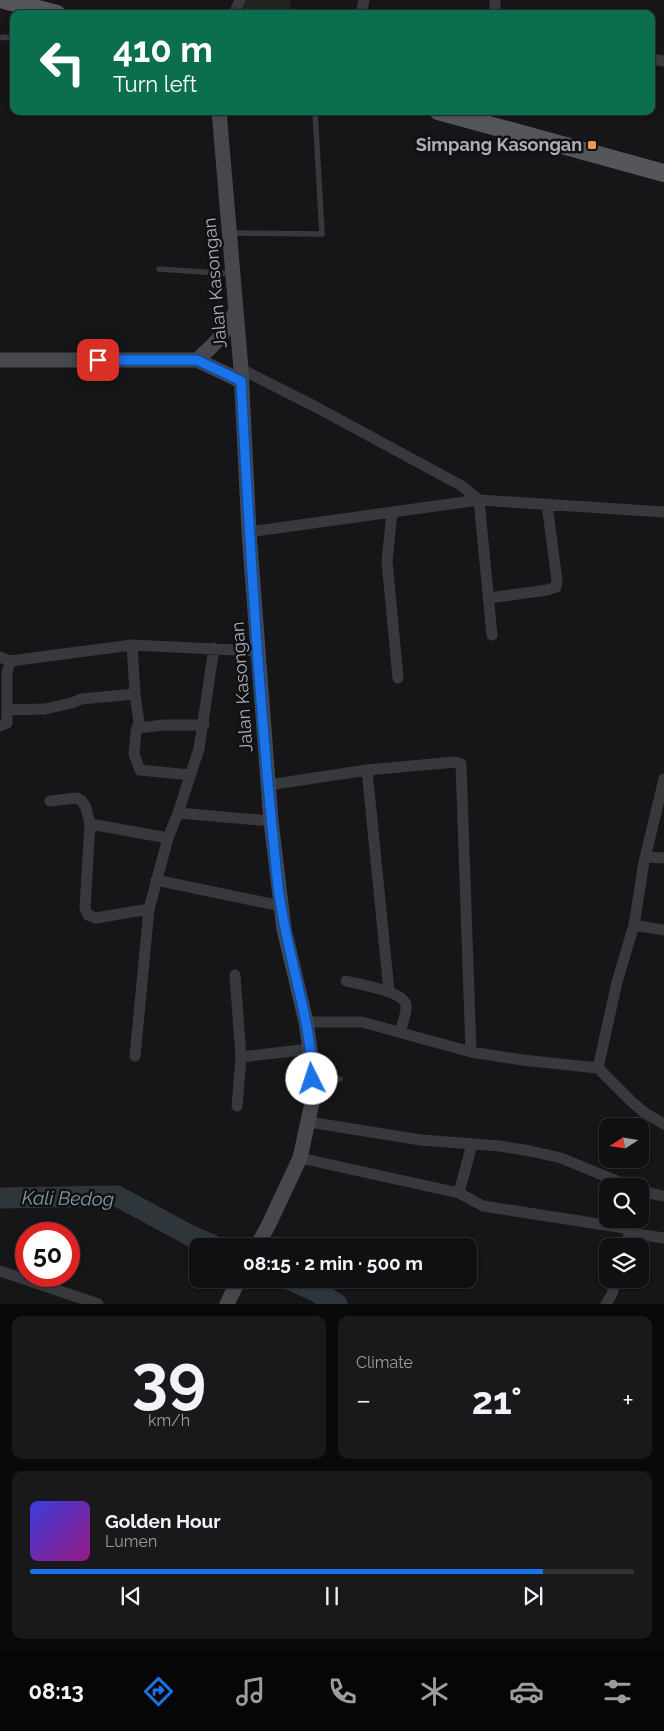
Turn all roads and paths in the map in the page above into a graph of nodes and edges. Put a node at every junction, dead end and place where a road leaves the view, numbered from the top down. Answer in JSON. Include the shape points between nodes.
{"nodes":[{"id":1,"x":4,"y":0,"type":"edge"},
{"id":2,"x":34,"y":10,"type":"edge"},
{"id":3,"x":219,"y":115,"type":"edge"},
{"id":4,"x":315,"y":115,"type":"edge"},
{"id":5,"x":467,"y":115,"type":"edge"},
{"id":6,"x":664,"y":173,"type":"edge"},
{"id":7,"x":229,"y":233,"type":"junction"},
{"id":8,"x":159,"y":269,"type":"dead end"},
{"id":9,"x":232,"y":274,"type":"junction"},
{"id":10,"x":235,"y":312,"type":"junction"},
{"id":11,"x":0,"y":360,"type":"edge"},
{"id":12,"x":197,"y":360,"type":"junction"},
{"id":13,"x":241,"y":375,"type":"junction"},
{"id":14,"x":479,"y":500,"type":"junction"},
{"id":15,"x":548,"y":504,"type":"junction"},
{"id":16,"x":664,"y":512,"type":"edge"},
{"id":17,"x":392,"y":513,"type":"junction"},
{"id":18,"x":249,"y":532,"type":"junction"},
{"id":19,"x":489,"y":598,"type":"junction"},
{"id":20,"x":492,"y":635,"type":"dead end"},
{"id":21,"x":132,"y":645,"type":"junction"},
{"id":22,"x":214,"y":648,"type":"junction"},
{"id":23,"x":258,"y":650,"type":"junction"},
{"id":24,"x":5,"y":659,"type":"edge"},
{"id":25,"x":398,"y":678,"type":"dead end"},
{"id":26,"x":135,"y":694,"type":"junction"},
{"id":27,"x":7,"y":710,"type":"junction"},
{"id":28,"x":204,"y":725,"type":"junction"},
{"id":29,"x":0,"y":726,"type":"edge"},
{"id":30,"x":137,"y":728,"type":"junction"},
{"id":31,"x":367,"y":770,"type":"junction"},
{"id":32,"x":190,"y":775,"type":"junction"},
{"id":33,"x":664,"y":779,"type":"edge"},
{"id":34,"x":268,"y":785,"type":"junction"},
{"id":35,"x":50,"y":801,"type":"dead end"},
{"id":36,"x":178,"y":813,"type":"junction"},
{"id":37,"x":271,"y":821,"type":"junction"},
{"id":38,"x":90,"y":824,"type":"junction"},
{"id":39,"x":168,"y":838,"type":"junction"},
{"id":40,"x":646,"y":857,"type":"junction"},
{"id":41,"x":664,"y":858,"type":"edge"},
{"id":42,"x":156,"y":880,"type":"junction"},
{"id":43,"x":281,"y":906,"type":"junction"},
{"id":44,"x":149,"y":909,"type":"junction"},
{"id":45,"x":634,"y":925,"type":"junction"},
{"id":46,"x":664,"y":930,"type":"edge"},
{"id":47,"x":235,"y":975,"type":"dead end"},
{"id":48,"x":346,"y":981,"type":"dead end"},
{"id":49,"x":389,"y":991,"type":"junction"},
{"id":50,"x":306,"y":1022,"type":"junction"},
{"id":51,"x":400,"y":1032,"type":"junction"},
{"id":52,"x":310,"y":1050,"type":"junction"},
{"id":53,"x":471,"y":1052,"type":"junction"},
{"id":54,"x":135,"y":1056,"type":"dead end"},
{"id":55,"x":241,"y":1057,"type":"junction"},
{"id":56,"x":598,"y":1068,"type":"junction"},
{"id":57,"x":312,"y":1079,"type":"junction"},
{"id":58,"x":340,"y":1079,"type":"dead end"},
{"id":59,"x":237,"y":1106,"type":"dead end"},
{"id":60,"x":309,"y":1122,"type":"junction"},
{"id":61,"x":664,"y":1124,"type":"edge"},
{"id":62,"x":472,"y":1144,"type":"junction"},
{"id":63,"x":300,"y":1158,"type":"junction"},
{"id":64,"x":610,"y":1178,"type":"edge"},
{"id":65,"x":459,"y":1193,"type":"junction"},
{"id":66,"x":649,"y":1193,"type":"edge"},
{"id":67,"x":664,"y":1196,"type":"edge"},
{"id":68,"x":599,"y":1222,"type":"edge"},
{"id":69,"x":634,"y":1228,"type":"edge"},
{"id":70,"x":261,"y":1238,"type":"edge"},
{"id":71,"x":664,"y":1238,"type":"edge"},
{"id":72,"x":0,"y":1271,"type":"edge"},
{"id":73,"x":614,"y":1288,"type":"edge"},
{"id":74,"x":81,"y":1300,"type":"edge"},
{"id":75,"x":98,"y":1304,"type":"edge"},
{"id":76,"x":606,"y":1304,"type":"edge"}],
"edges":[{"from":1,"to":2,"type":"main road"},
{"from":3,"to":7,"type":"main road","name":"Jalan Kasongan"},
{"from":4,"to":7,"type":"lane","via":[[322,234]]},
{"from":5,"to":6,"type":"main road"},
{"from":7,"to":9,"type":"main road","name":"Jalan Kasongan"},
{"from":8,"to":9,"type":"lane"},
{"from":9,"to":10,"type":"main road","name":"Jalan Kasongan"},
{"from":10,"to":12,"type":"main road","via":[[226,331]]},
{"from":10,"to":13,"type":"main road","name":"Jalan Kasongan"},
{"from":11,"to":12,"type":"main road"},
{"from":12,"to":13,"type":"main road"},
{"from":13,"to":14,"type":"street","via":[[316,407],[466,489]]},
{"from":13,"to":18,"type":"main road","name":"Jalan Kasongan"},
{"from":14,"to":15,"type":"street"},
{"from":14,"to":17,"type":"street"},
{"from":14,"to":19,"type":"street"},
{"from":15,"to":16,"type":"street"},
{"from":15,"to":19,"type":"street","via":[[556,587]]},
{"from":17,"to":18,"type":"street"},
{"from":17,"to":25,"type":"street","via":[[387,561]]},
{"from":18,"to":23,"type":"main road","name":"Jalan Kasongan"},
{"from":19,"to":20,"type":"street"},
{"from":21,"to":22,"type":"street"},
{"from":21,"to":24,"type":"street"},
{"from":21,"to":26,"type":"street"},
{"from":22,"to":23,"type":"street"},
{"from":22,"to":28,"type":"street"},
{"from":23,"to":34,"type":"main road","name":"Jalan Kasongan"},
{"from":24,"to":27,"type":"street"},
{"from":26,"to":27,"type":"street","via":[[81,700],[44,709]]},
{"from":26,"to":30,"type":"street"},
{"from":27,"to":29,"type":"street","via":[[7,723]]},
{"from":28,"to":30,"type":"street"},
{"from":28,"to":32,"type":"street"},
{"from":30,"to":32,"type":"street","via":[[134,754],[140,770]]},
{"from":31,"to":34,"type":"street"},
{"from":31,"to":49,"type":"street"},
{"from":31,"to":53,"type":"street","via":[[462,764]]},
{"from":32,"to":36,"type":"street"},
{"from":33,"to":40,"type":"street"},
{"from":34,"to":37,"type":"main road","name":"Jalan Kasongan"},
{"from":35,"to":38,"type":"street","via":[[80,799]]},
{"from":36,"to":37,"type":"street"},
{"from":36,"to":39,"type":"street"},
{"from":37,"to":43,"type":"main road","name":"Jalan Kasongan"},
{"from":38,"to":39,"type":"street"},
{"from":38,"to":44,"type":"street","via":[[87,914],[96,918]]},
{"from":39,"to":42,"type":"street"},
{"from":40,"to":41,"type":"street"},
{"from":40,"to":45,"type":"street"},
{"from":42,"to":43,"type":"street"},
{"from":42,"to":44,"type":"street"},
{"from":43,"to":50,"type":"main road","name":"Jalan Kasongan"},
{"from":44,"to":54,"type":"street"},
{"from":45,"to":46,"type":"street"},
{"from":45,"to":56,"type":"street","via":[[617,982]]},
{"from":47,"to":55,"type":"street"},
{"from":48,"to":49,"type":"street"},
{"from":49,"to":51,"type":"street","via":[[406,1004]]},
{"from":50,"to":51,"type":"street","via":[[362,1022]]},
{"from":50,"to":52,"type":"main road","name":"Jalan Kasongan"},
{"from":51,"to":53,"type":"street"},
{"from":52,"to":55,"type":"street"},
{"from":52,"to":57,"type":"main road","name":"Jalan Kasongan"},
{"from":53,"to":56,"type":"street"},
{"from":55,"to":59,"type":"street"},
{"from":56,"to":61,"type":"street","via":[[632,1102]]},
{"from":57,"to":58,"type":"lane"},
{"from":57,"to":60,"type":"main road","name":"Jalan Kasongan"},
{"from":60,"to":62,"type":"street","via":[[422,1140]]},
{"from":60,"to":63,"type":"main road","name":"Jalan Kasongan"},
{"from":62,"to":64,"type":"street","via":[[561,1158]]},
{"from":62,"to":65,"type":"street"},
{"from":63,"to":65,"type":"street"},
{"from":63,"to":70,"type":"main road","name":"Jalan Kasongan"},
{"from":65,"to":68,"type":"street","via":[[483,1206]]},
{"from":66,"to":67,"type":"street"},
{"from":69,"to":71,"type":"street"},
{"from":72,"to":74,"type":"street"},
{"from":73,"to":76,"type":"street"},
{"from":74,"to":75,"type":"street"}]}
